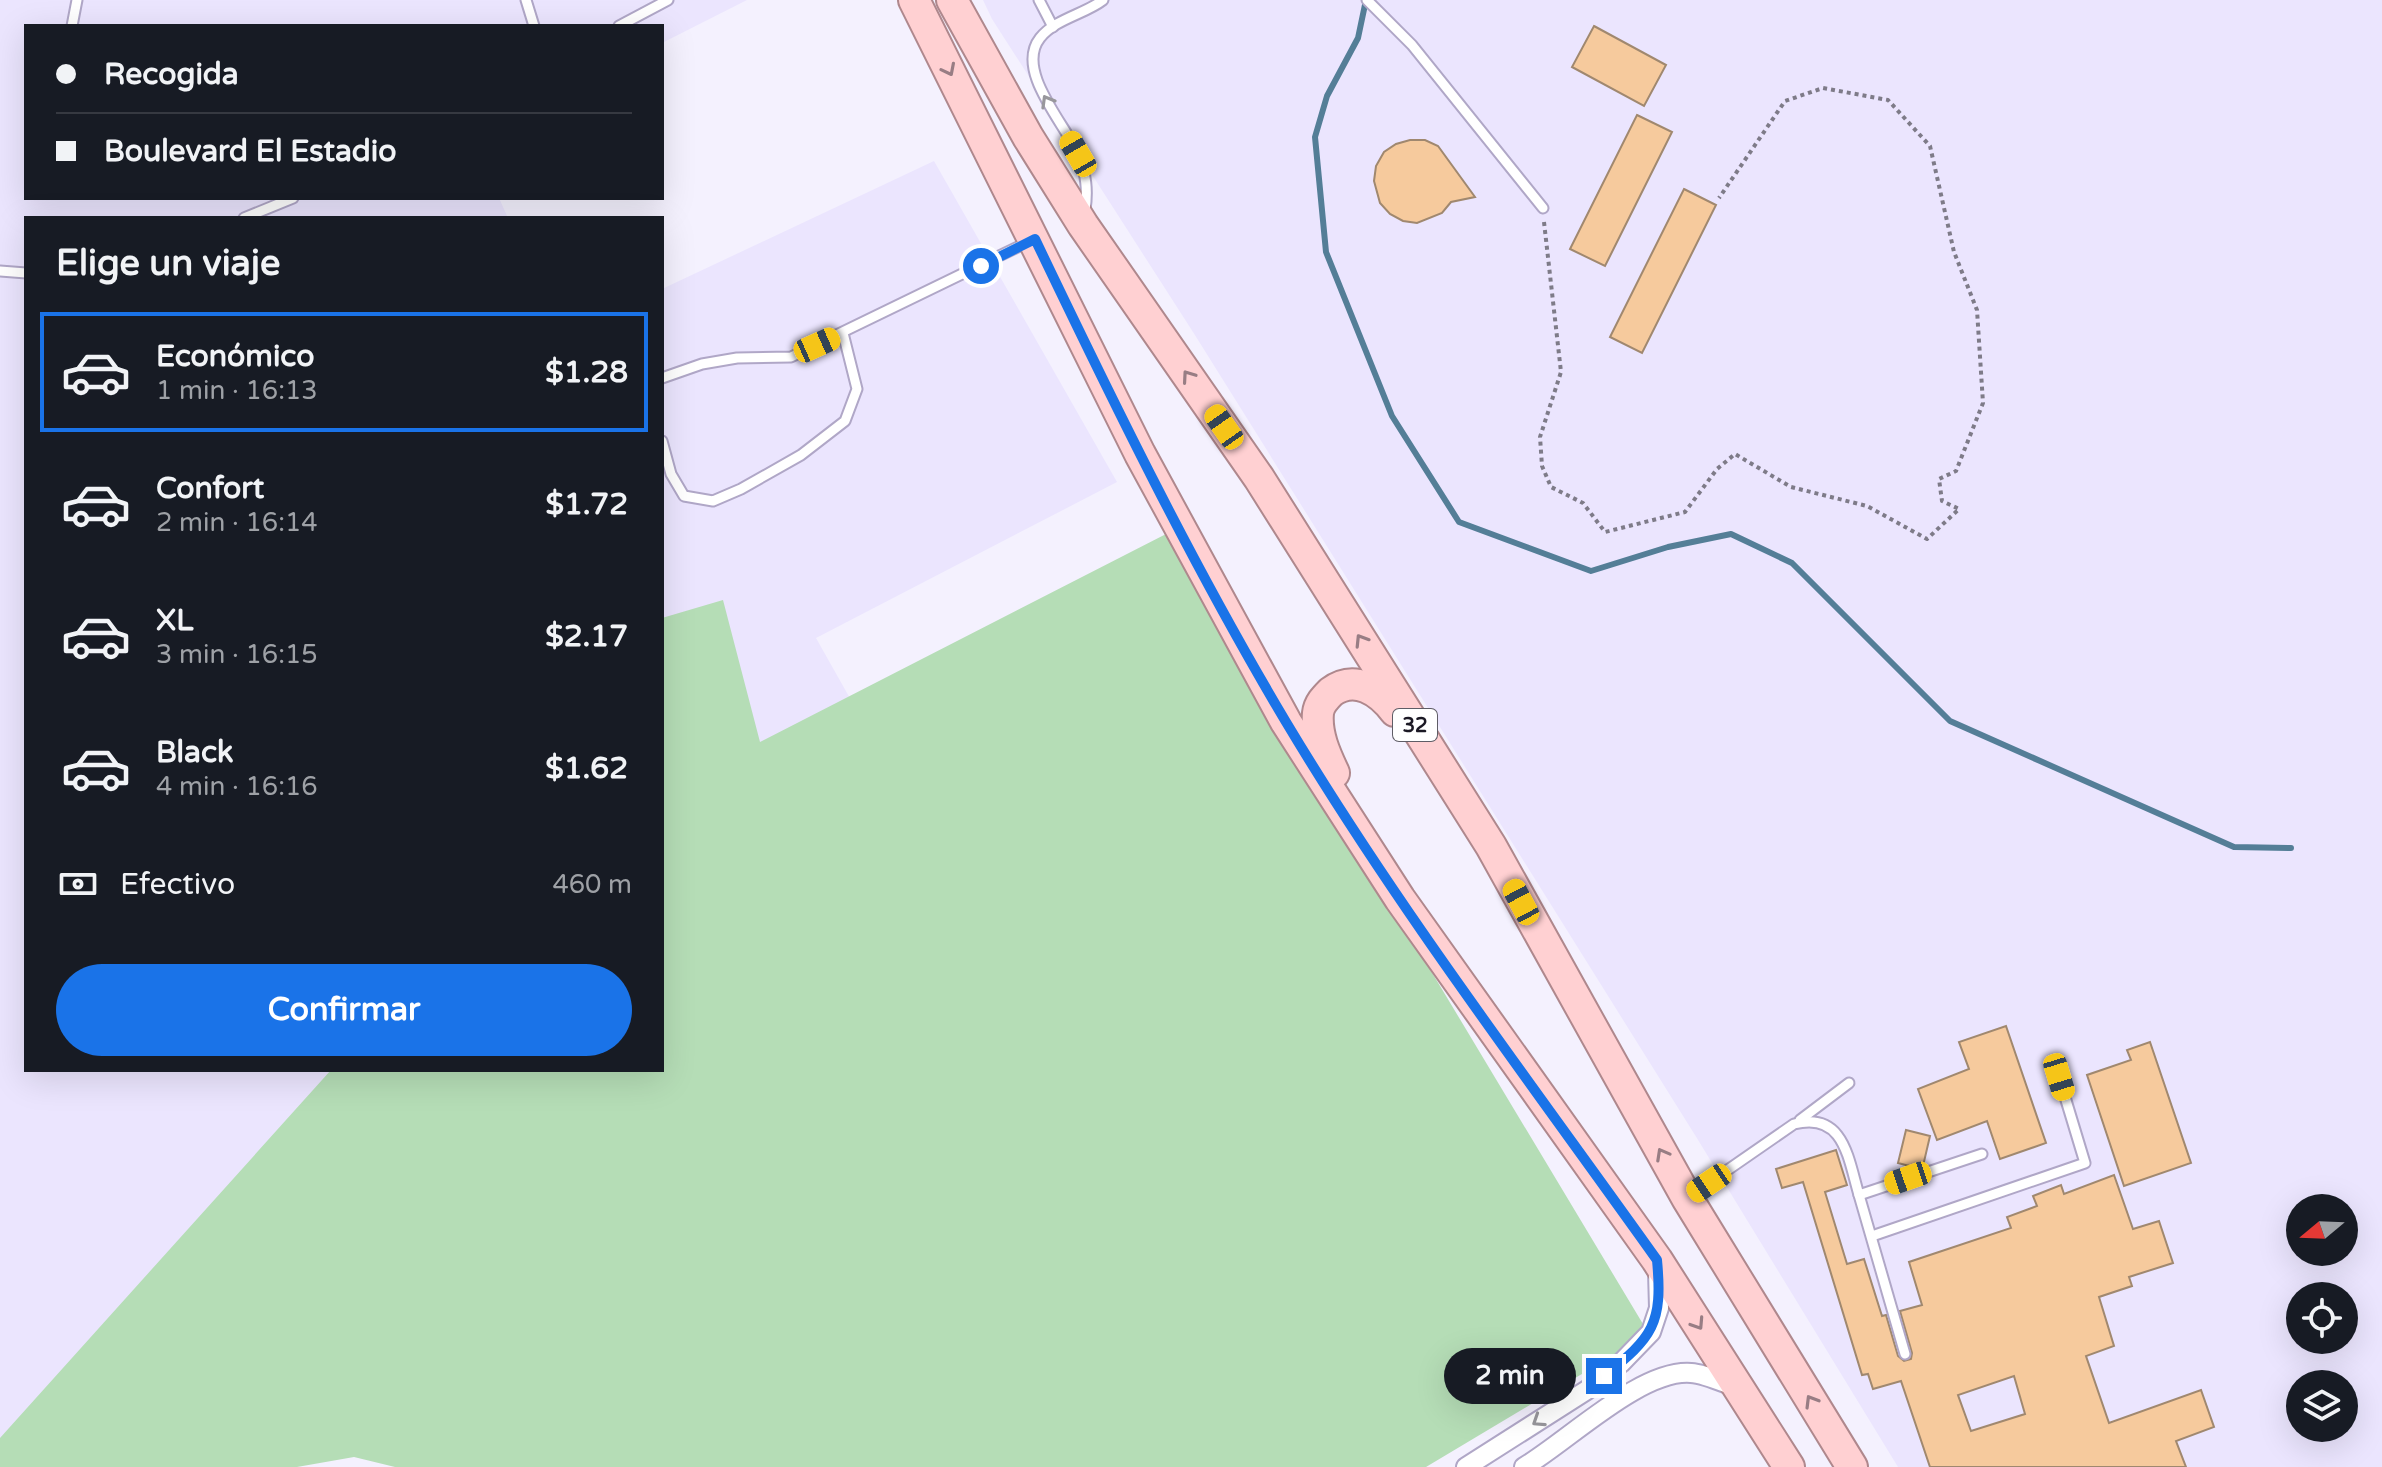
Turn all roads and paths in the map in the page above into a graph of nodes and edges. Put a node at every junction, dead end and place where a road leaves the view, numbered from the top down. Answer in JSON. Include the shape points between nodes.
{"nodes":[{"id":1,"x":77,"y":0,"type":"edge"},
{"id":2,"x":526,"y":0,"type":"edge"},
{"id":3,"x":668,"y":0,"type":"edge"},
{"id":4,"x":914,"y":0,"type":"edge"},
{"id":5,"x":952,"y":0,"type":"edge"},
{"id":6,"x":1039,"y":0,"type":"edge"},
{"id":7,"x":1103,"y":0,"type":"edge"},
{"id":8,"x":1367,"y":0,"type":"edge"},
{"id":9,"x":72,"y":24,"type":"edge"},
{"id":10,"x":533,"y":24,"type":"edge"},
{"id":11,"x":623,"y":24,"type":"edge"},
{"id":12,"x":1053,"y":27,"type":"junction"},
{"id":13,"x":1719,"y":198,"type":"dead end"},
{"id":14,"x":288,"y":200,"type":"edge"},
{"id":15,"x":1543,"y":208,"type":"joint"},
{"id":16,"x":249,"y":216,"type":"edge"},
{"id":17,"x":1083,"y":225,"type":"junction"},
{"id":18,"x":1035,"y":239,"type":"junction"},
{"id":19,"x":0,"y":271,"type":"edge"},
{"id":20,"x":24,"y":273,"type":"edge"},
{"id":21,"x":843,"y":333,"type":"junction"},
{"id":22,"x":664,"y":377,"type":"edge"},
{"id":23,"x":664,"y":448,"type":"edge"},
{"id":24,"x":1491,"y":846,"type":"junction"},
{"id":25,"x":1400,"y":899,"type":"junction"},
{"id":26,"x":2059,"y":1077,"type":"dead end"},
{"id":27,"x":1849,"y":1083,"type":"dead end"},
{"id":28,"x":1794,"y":1124,"type":"junction"},
{"id":29,"x":1982,"y":1154,"type":"dead end"},
{"id":30,"x":1859,"y":1195,"type":"junction"},
{"id":31,"x":1687,"y":1198,"type":"junction"},
{"id":32,"x":1872,"y":1236,"type":"junction"},
{"id":33,"x":1657,"y":1260,"type":"junction"},
{"id":34,"x":1905,"y":1354,"type":"dead end"},
{"id":35,"x":1739,"y":1388,"type":"junction"},
{"id":36,"x":1466,"y":1467,"type":"edge"},
{"id":37,"x":1524,"y":1467,"type":"edge"},
{"id":38,"x":1789,"y":1467,"type":"edge"},
{"id":39,"x":1852,"y":1467,"type":"edge"}],
"edges":[{"from":1,"to":9,"type":"lane"},
{"from":2,"to":10,"type":"lane"},
{"from":3,"to":11,"type":"lane"},
{"from":4,"to":18,"type":"highway","one_way":true},
{"from":5,"to":17,"type":"highway","number":"32"},
{"from":6,"to":12,"type":"lane"},
{"from":7,"to":12,"type":"lane"},
{"from":8,"to":15,"type":"lane","via":[[1412,45]]},
{"from":17,"to":12,"type":"lane","one_way":true,"via":[[1088,187],[1078,154],[1039,86],[1033,57],[1039,39]]},
{"from":13,"to":15,"type":"path","via":[[1785,101],[1823,88],[1888,100],[1930,146],[1954,252],[1977,310],[1983,403],[1956,471],[1939,479],[1942,501],[1959,509],[1927,539],[1867,506],[1791,487],[1735,454],[1685,512],[1605,532],[1583,503],[1551,487],[1542,466],[1540,437],[1561,372]]},
{"from":14,"to":16,"type":"lane"},
{"from":24,"to":17,"type":"highway","number":"32","one_way":true,"via":[[1259,478]]},
{"from":18,"to":21,"type":"lane"},
{"from":18,"to":25,"type":"highway","via":[[1215,594],[1286,722]]},
{"from":19,"to":20,"type":"lane"},
{"from":21,"to":22,"type":"lane","via":[[791,357],[725,360]]},
{"from":21,"to":23,"type":"lane","via":[[857,389],[845,421],[801,455],[713,501],[684,496]]},
{"from":24,"to":25,"type":"highway","via":[[1380,693],[1367,686],[1339,686],[1319,709],[1322,745]]},
{"from":31,"to":24,"type":"highway","number":"32","one_way":true},
{"from":25,"to":33,"type":"highway"},
{"from":26,"to":32,"type":"lane","via":[[2085,1163]]},
{"from":27,"to":28,"type":"lane"},
{"from":28,"to":30,"type":"lane","via":[[1824,1123],[1837,1133]]},
{"from":28,"to":31,"type":"lane"},
{"from":29,"to":30,"type":"lane"},
{"from":30,"to":32,"type":"lane"},
{"from":39,"to":31,"type":"highway","number":"32","one_way":true},
{"from":32,"to":34,"type":"lane"},
{"from":33,"to":35,"type":"highway","one_way":true},
{"from":33,"to":36,"type":"street","one_way":true,"via":[[1659,1308],[1651,1332],[1587,1390]]},
{"from":35,"to":37,"type":"street","via":[[1693,1372],[1647,1381]]},
{"from":35,"to":38,"type":"highway"}]}
